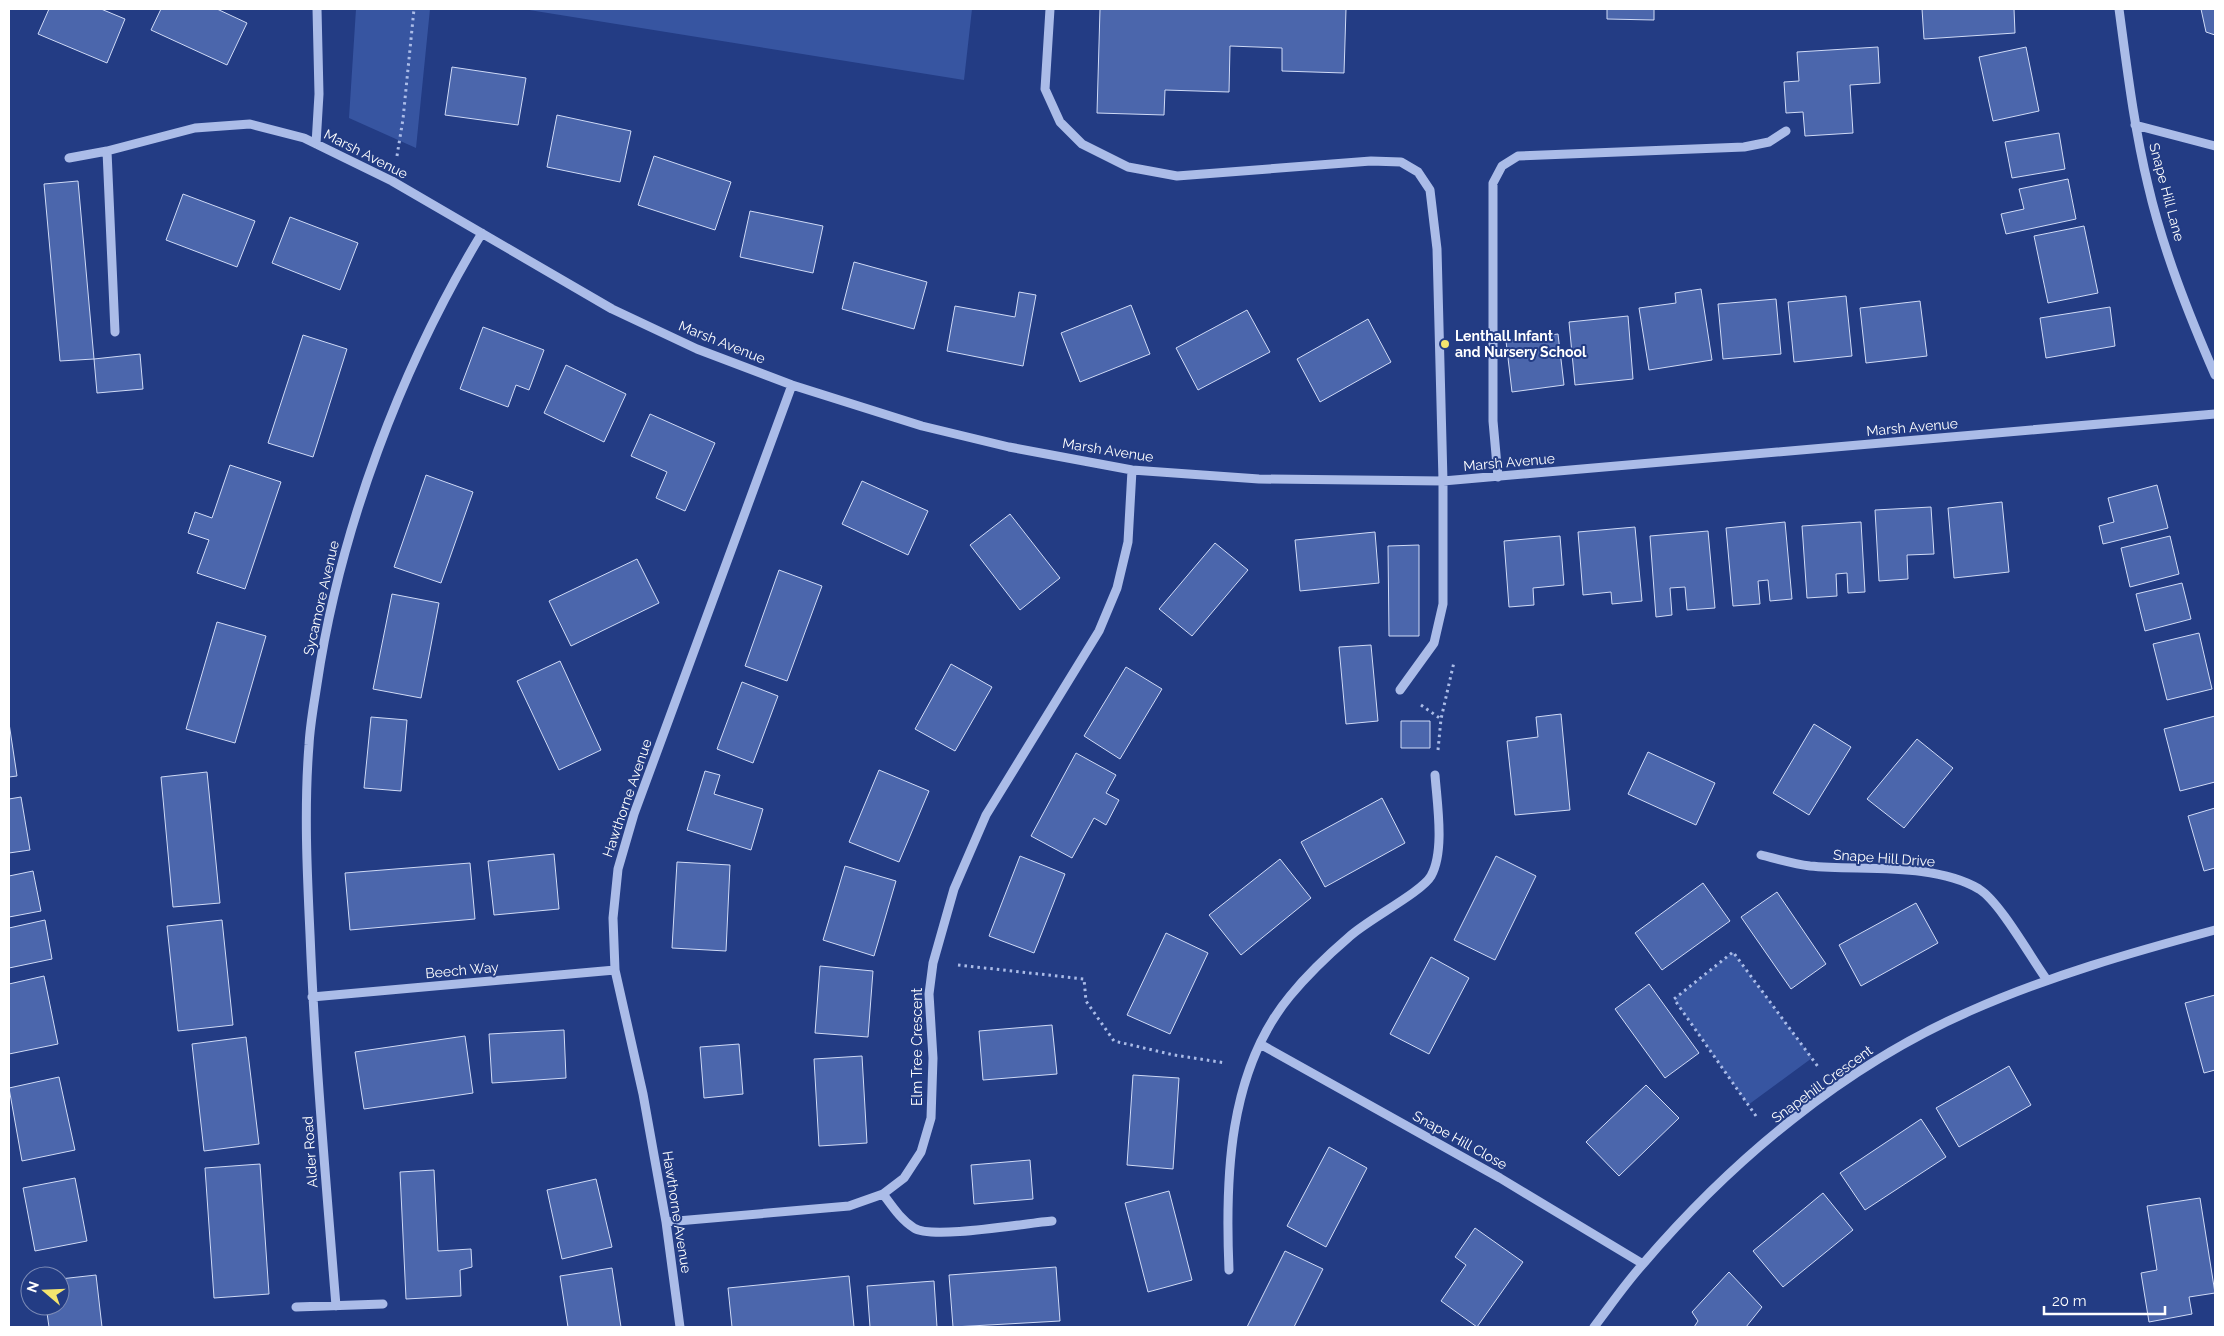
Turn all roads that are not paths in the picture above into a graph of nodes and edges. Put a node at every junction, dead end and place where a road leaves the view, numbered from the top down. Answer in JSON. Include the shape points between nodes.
{"nodes":[{"id":1,"x":317,"y":9,"type":"edge"},
{"id":2,"x":1050,"y":9,"type":"edge"},
{"id":3,"x":2119,"y":9,"type":"edge"},
{"id":4,"x":2135,"y":125,"type":"junction"},
{"id":5,"x":1786,"y":131,"type":"dead end"},
{"id":6,"x":316,"y":144,"type":"junction"},
{"id":7,"x":2215,"y":146,"type":"edge"},
{"id":8,"x":107,"y":151,"type":"junction"},
{"id":9,"x":69,"y":158,"type":"dead end"},
{"id":10,"x":482,"y":233,"type":"junction"},
{"id":11,"x":115,"y":332,"type":"dead end"},
{"id":12,"x":2215,"y":375,"type":"edge"},
{"id":13,"x":792,"y":385,"type":"junction"},
{"id":14,"x":2215,"y":414,"type":"edge"},
{"id":15,"x":1132,"y":470,"type":"junction"},
{"id":16,"x":1498,"y":477,"type":"junction"},
{"id":17,"x":1444,"y":481,"type":"junction"},
{"id":18,"x":1400,"y":690,"type":"dead end"},
{"id":19,"x":1435,"y":775,"type":"road end"},
{"id":20,"x":1761,"y":856,"type":"dead end"},
{"id":21,"x":2215,"y":930,"type":"edge"},
{"id":22,"x":615,"y":970,"type":"junction"},
{"id":23,"x":2047,"y":980,"type":"junction"},
{"id":24,"x":312,"y":997,"type":"junction"},
{"id":25,"x":1260,"y":1044,"type":"junction"},
{"id":26,"x":883,"y":1194,"type":"junction"},
{"id":27,"x":1052,"y":1220,"type":"dead end"},
{"id":28,"x":666,"y":1222,"type":"junction"},
{"id":29,"x":1643,"y":1264,"type":"junction"},
{"id":30,"x":1229,"y":1270,"type":"dead end"},
{"id":31,"x":383,"y":1304,"type":"dead end"},
{"id":32,"x":336,"y":1306,"type":"junction"},
{"id":33,"x":296,"y":1307,"type":"dead end"},
{"id":34,"x":680,"y":1327,"type":"edge"},
{"id":35,"x":1594,"y":1327,"type":"edge"}],
"edges":[{"from":1,"to":6,"type":"street","via":[[319,94]]},
{"from":2,"to":17,"type":"street","via":[[1045,89],[1060,122],[1082,144],[1128,167],[1177,176],[1371,160],[1401,162],[1418,172],[1430,190],[1437,249]]},
{"from":3,"to":4,"type":"street","name":"Snape Hill Lane"},
{"from":4,"to":7,"type":"street"},
{"from":4,"to":12,"type":"street","name":"Snape Hill Lane","via":[[2148,187],[2188,311]]},
{"from":5,"to":16,"type":"street","via":[[1769,142],[1744,147],[1518,156],[1502,166],[1493,183],[1493,421]]},
{"from":6,"to":8,"type":"street","name":"Marsh Avenue","via":[[250,124],[195,128]]},
{"from":6,"to":10,"type":"street","name":"Marsh Avenue","via":[[392,181]]},
{"from":8,"to":9,"type":"street","name":"Marsh Avenue"},
{"from":8,"to":11,"type":"street"},
{"from":10,"to":13,"type":"street","name":"Marsh Avenue","via":[[612,310],[697,349]]},
{"from":10,"to":24,"type":"street","name":"Sycamore Avenue","via":[[456,275],[410,372],[371,472],[342,560],[322,653],[309,743],[306,842]]},
{"from":13,"to":15,"type":"street","name":"Marsh Avenue","via":[[922,426]]},
{"from":13,"to":22,"type":"street","name":"Hawthorne Avenue","via":[[634,814],[618,869],[613,918]]},
{"from":14,"to":16,"type":"street","name":"Marsh Avenue"},
{"from":15,"to":17,"type":"street","name":"Marsh Avenue","via":[[1259,479]]},
{"from":15,"to":26,"type":"street","name":"Elm Tree Crescent","via":[[1128,542],[1117,588],[1099,631],[986,816],[954,889],[933,963],[929,994],[933,1058],[931,1118],[921,1152],[904,1178]]},
{"from":16,"to":17,"type":"street","name":"Marsh Avenue"},
{"from":17,"to":18,"type":"street","via":[[1443,604],[1434,643]]},
{"from":19,"to":25,"type":"street","via":[[1438,853],[1431,877],[1416,891],[1363,924],[1322,960],[1289,997]]},
{"from":20,"to":23,"type":"street","name":"Snape Hill Drive","via":[[1808,866],[1948,877],[1979,889],[1996,906]]},
{"from":21,"to":23,"type":"street","name":"Snapehill Crescent"},
{"from":22,"to":24,"type":"street","name":"Beech Way"},
{"from":22,"to":28,"type":"street","name":"Hawthorne Avenue","via":[[643,1094]]},
{"from":23,"to":29,"type":"street","name":"Snapehill Crescent","via":[[1969,1011],[1887,1053],[1834,1088],[1716,1186]]},
{"from":24,"to":32,"type":"street","name":"Alder Road"},
{"from":25,"to":29,"type":"street","name":"Snape Hill Close","via":[[1500,1178]]},
{"from":25,"to":30,"type":"street","via":[[1241,1095],[1232,1144],[1228,1188]]},
{"from":26,"to":27,"type":"street","via":[[915,1230],[936,1234]]},
{"from":26,"to":28,"type":"street","name":"Elm Tree Crescent","via":[[849,1206]]},
{"from":28,"to":34,"type":"street","name":"Hawthorne Avenue"},
{"from":29,"to":35,"type":"street","name":"Snapehill Crescent"},
{"from":31,"to":32,"type":"street"},
{"from":32,"to":33,"type":"street"}]}
